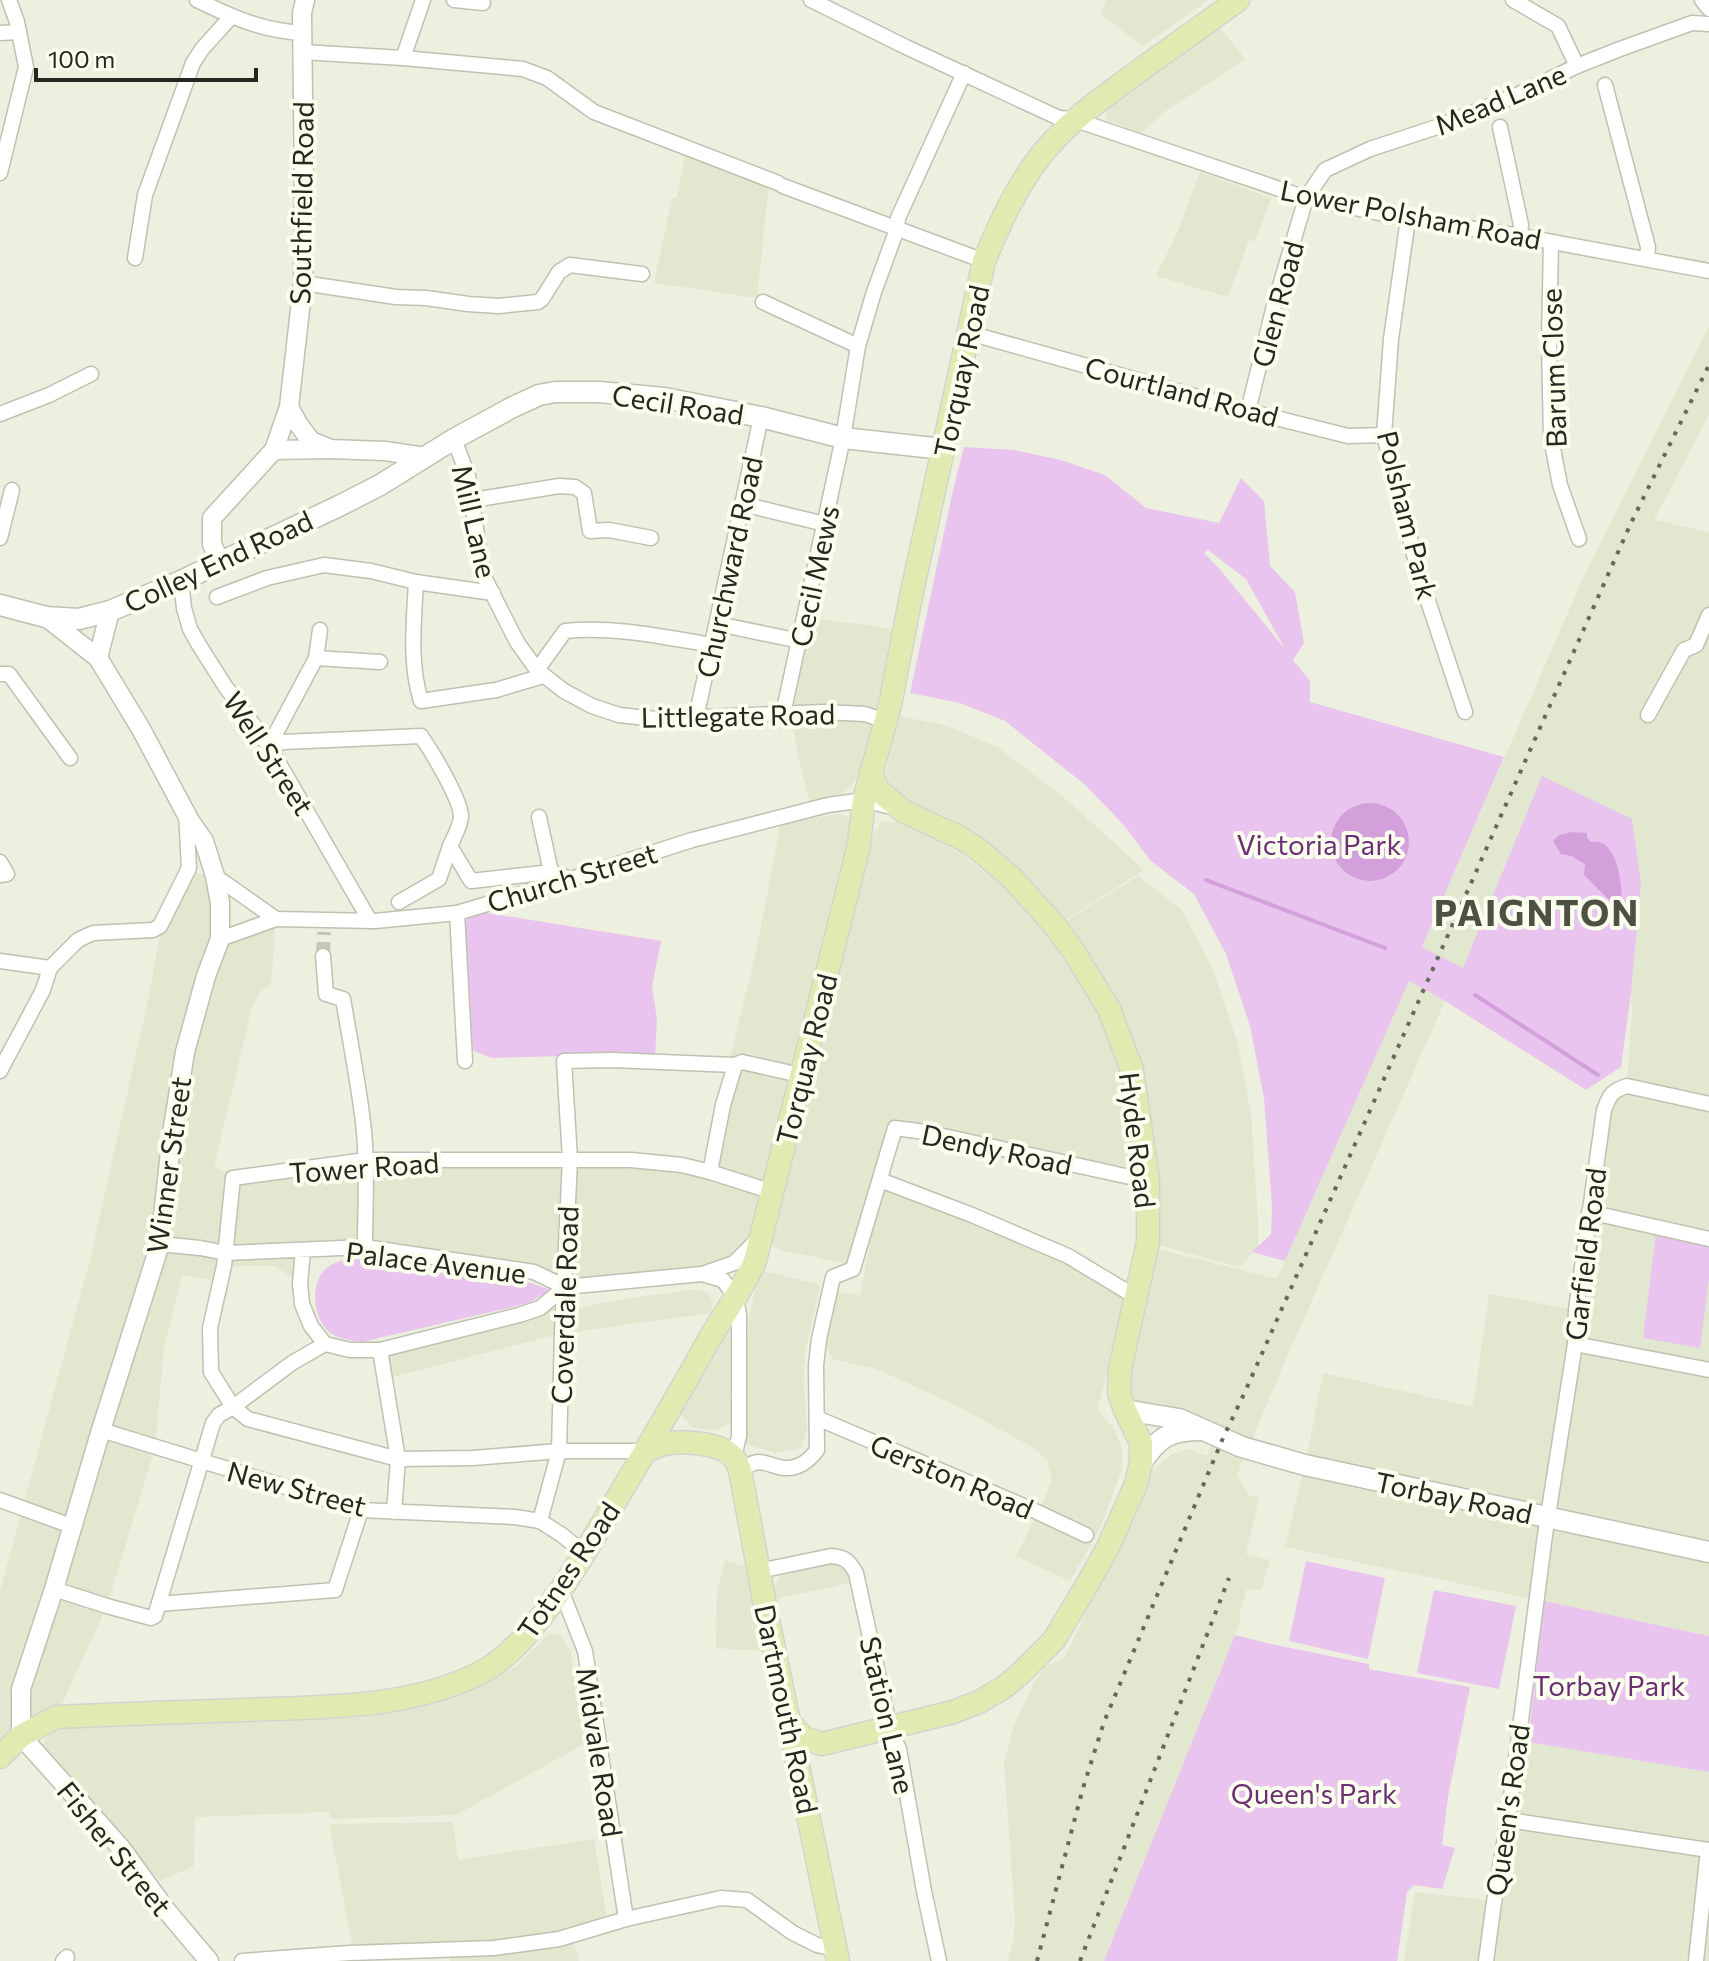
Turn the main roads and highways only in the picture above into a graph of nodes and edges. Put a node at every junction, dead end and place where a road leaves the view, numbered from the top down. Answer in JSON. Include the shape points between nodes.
{"nodes":[{"id":1,"x":1238,"y":0,"type":"edge"},
{"id":2,"x":943,"y":449,"type":"junction"},
{"id":3,"x":425,"y":457,"type":"joint"},
{"id":4,"x":0,"y":605,"type":"edge"},
{"id":5,"x":871,"y":772,"type":"junction"},
{"id":6,"x":903,"y":811,"type":"junction"},
{"id":7,"x":859,"y":844,"type":"junction"},
{"id":8,"x":749,"y":1273,"type":"joint"},
{"id":9,"x":1125,"y":1410,"type":"junction"},
{"id":10,"x":670,"y":1411,"type":"junction"},
{"id":11,"x":1202,"y":1430,"type":"junction"},
{"id":12,"x":686,"y":1443,"type":"junction"},
{"id":13,"x":646,"y":1451,"type":"junction"},
{"id":14,"x":1141,"y":1463,"type":"junction"},
{"id":15,"x":1709,"y":1552,"type":"edge"},
{"id":16,"x":788,"y":1721,"type":"junction"},
{"id":17,"x":822,"y":1744,"type":"junction"},
{"id":18,"x":0,"y":1757,"type":"edge"},
{"id":19,"x":799,"y":1769,"type":"junction"},
{"id":20,"x":837,"y":1955,"type":"edge"}],
"edges":[{"from":1,"to":2,"type":"main road","name":"Torquay Road","via":[[1073,119],[1014,194],[984,261],[975,334]]},
{"from":2,"to":3,"type":"main road","name":"Cecil Road","via":[[843,438],[664,398],[555,392],[524,401]]},
{"from":2,"to":5,"type":"main road","name":"Torquay Road"},
{"from":3,"to":4,"type":"main road","name":"Colley End Road","via":[[228,576],[181,581],[79,619]]},
{"from":5,"to":6,"type":"main road","name":"Hyde Road","via":[[877,789]]},
{"from":5,"to":7,"type":"main road","name":"Torquay Road"},
{"from":6,"to":7,"type":"main road","name":"Torquay Road","via":[[881,816]]},
{"from":6,"to":9,"type":"main road","name":"Hyde Road","via":[[979,850],[1056,927],[1109,1009],[1132,1070],[1148,1181],[1148,1242],[1120,1369]]},
{"from":7,"to":8,"type":"main road","name":"Torquay Road"},
{"from":8,"to":10,"type":"main road","name":"Totnes Road"},
{"from":9,"to":11,"type":"main road","name":"Torbay Road","via":[[1179,1419]]},
{"from":9,"to":14,"type":"main road","name":"Hyde Road","via":[[1141,1443]]},
{"from":10,"to":12,"type":"main road","via":[[674,1430]]},
{"from":10,"to":13,"type":"main road","name":"Totnes Road"},
{"from":11,"to":14,"type":"main road","via":[[1166,1435]]},
{"from":11,"to":15,"type":"main road","name":"Torbay Road","via":[[1305,1465]]},
{"from":12,"to":13,"type":"main road"},
{"from":12,"to":16,"type":"main road","name":"Dartmouth Road","via":[[724,1450],[737,1464]]},
{"from":13,"to":18,"type":"main road","name":"Totnes Road","via":[[561,1590],[522,1641],[483,1671],[417,1696],[326,1707],[56,1717],[21,1736]]},
{"from":14,"to":17,"type":"main road","via":[[1108,1547],[1070,1614],[1049,1646],[1011,1681],[979,1702],[939,1716]]},
{"from":16,"to":17,"type":"main road","via":[[804,1738]]},
{"from":16,"to":19,"type":"main road","name":"Dartmouth Road"},
{"from":17,"to":19,"type":"main road"},
{"from":19,"to":20,"type":"main road","name":"Dartmouth Road"}]}
